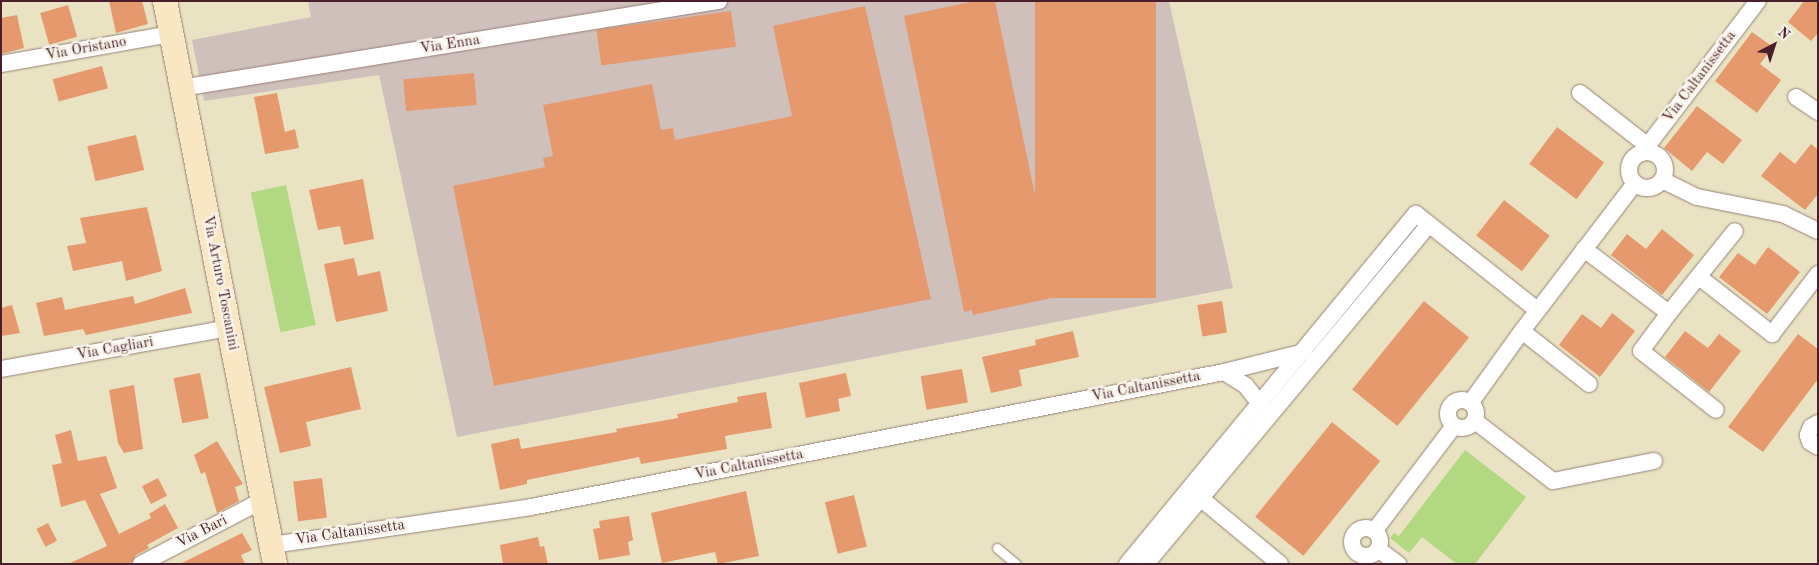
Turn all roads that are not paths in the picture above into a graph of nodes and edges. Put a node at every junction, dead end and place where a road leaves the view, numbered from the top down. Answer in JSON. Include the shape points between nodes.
{"nodes":[{"id":1,"x":165,"y":1,"type":"edge"},
{"id":2,"x":719,"y":1,"type":"edge"},
{"id":3,"x":1758,"y":1,"type":"edge"},
{"id":4,"x":171,"y":34,"type":"junction"},
{"id":5,"x":1,"y":64,"type":"edge"},
{"id":6,"x":181,"y":88,"type":"junction"},
{"id":7,"x":1580,"y":93,"type":"dead end"},
{"id":8,"x":1796,"y":97,"type":"dead end"},
{"id":9,"x":1818,"y":112,"type":"edge"},
{"id":10,"x":1645,"y":149,"type":"junction"},
{"id":11,"x":1662,"y":180,"type":"junction"},
{"id":12,"x":1635,"y":183,"type":"junction"},
{"id":13,"x":1422,"y":219,"type":"junction"},
{"id":14,"x":1735,"y":231,"type":"dead end"},
{"id":15,"x":1818,"y":231,"type":"edge"},
{"id":16,"x":1584,"y":249,"type":"junction"},
{"id":17,"x":1818,"y":274,"type":"edge"},
{"id":18,"x":1699,"y":277,"type":"junction"},
{"id":19,"x":1537,"y":310,"type":"junction"},
{"id":20,"x":1669,"y":312,"type":"junction"},
{"id":21,"x":228,"y":328,"type":"junction"},
{"id":22,"x":1522,"y":331,"type":"junction"},
{"id":23,"x":1304,"y":352,"type":"junction"},
{"id":24,"x":1,"y":369,"type":"edge"},
{"id":25,"x":1224,"y":372,"type":"junction"},
{"id":26,"x":1589,"y":384,"type":"dead end"},
{"id":27,"x":1471,"y":402,"type":"junction"},
{"id":28,"x":1260,"y":404,"type":"junction"},
{"id":29,"x":1716,"y":410,"type":"dead end"},
{"id":30,"x":1475,"y":421,"type":"junction"},
{"id":31,"x":1818,"y":423,"type":"edge"},
{"id":32,"x":1454,"y":426,"type":"junction"},
{"id":33,"x":1818,"y":447,"type":"edge"},
{"id":34,"x":1654,"y":461,"type":"dead end"},
{"id":35,"x":1196,"y":495,"type":"junction"},
{"id":36,"x":263,"y":500,"type":"junction"},
{"id":37,"x":1375,"y":530,"type":"junction"},
{"id":38,"x":997,"y":548,"type":"dead end"},
{"id":39,"x":1379,"y":550,"type":"junction"},
{"id":40,"x":273,"y":554,"type":"edge"},
{"id":41,"x":1355,"y":559,"type":"edge"},
{"id":42,"x":141,"y":564,"type":"edge"},
{"id":43,"x":1016,"y":564,"type":"edge"},
{"id":44,"x":1127,"y":564,"type":"edge"},
{"id":45,"x":1146,"y":564,"type":"edge"},
{"id":46,"x":1280,"y":564,"type":"edge"},
{"id":47,"x":1398,"y":564,"type":"edge"}],
"edges":[{"from":1,"to":4,"type":"street","name":"Via Arturo Toscanini"},
{"from":2,"to":6,"type":"street","name":"Via Enna"},
{"from":3,"to":10,"type":"street","name":"Via Caltanissetta"},
{"from":4,"to":5,"type":"street","name":"Via Oristano"},
{"from":4,"to":6,"type":"street","name":"Via Arturo Toscanini"},
{"from":6,"to":21,"type":"street","name":"Via Arturo Toscanini"},
{"from":7,"to":10,"type":"street"},
{"from":8,"to":9,"type":"street"},
{"from":10,"to":11,"type":"street","via":[[1663,162]]},
{"from":10,"to":12,"type":"street","via":[[1630,166]]},
{"from":11,"to":12,"type":"street","via":[[1646,188]]},
{"from":11,"to":15,"type":"street","via":[[1697,197],[1783,214]]},
{"from":12,"to":16,"type":"street"},
{"from":13,"to":19,"type":"street"},
{"from":13,"to":23,"type":"street"},
{"from":13,"to":35,"type":"street"},
{"from":14,"to":18,"type":"street"},
{"from":16,"to":19,"type":"street"},
{"from":16,"to":20,"type":"street"},
{"from":17,"to":18,"type":"street","via":[[1772,334]]},
{"from":18,"to":20,"type":"street"},
{"from":19,"to":22,"type":"street"},
{"from":20,"to":29,"type":"street","via":[[1641,351]]},
{"from":21,"to":24,"type":"street","name":"Via Cagliari"},
{"from":21,"to":36,"type":"street","name":"Via Arturo Toscanini"},
{"from":22,"to":26,"type":"street"},
{"from":22,"to":27,"type":"street"},
{"from":23,"to":25,"type":"street","name":"Via Caltanissetta"},
{"from":23,"to":28,"type":"street"},
{"from":25,"to":28,"type":"street","via":[[1246,386]]},
{"from":25,"to":40,"type":"street","name":"Via Caltanissetta"},
{"from":27,"to":30,"type":"street","via":[[1477,412]]},
{"from":27,"to":32,"type":"street","via":[[1458,400],[1450,405],[1448,418]]},
{"from":28,"to":35,"type":"street"},
{"from":30,"to":32,"type":"street","via":[[1463,428]]},
{"from":30,"to":34,"type":"street","via":[[1553,481]]},
{"from":31,"to":33,"type":"street","via":[[1811,427],[1808,435],[1810,442]]},
{"from":32,"to":37,"type":"street"},
{"from":35,"to":44,"type":"street"},
{"from":35,"to":45,"type":"street"},
{"from":35,"to":46,"type":"street"},
{"from":36,"to":40,"type":"street","name":"Via Arturo Toscanini"},
{"from":36,"to":42,"type":"street","name":"Via Bari"},
{"from":37,"to":39,"type":"street","via":[[1381,541]]},
{"from":37,"to":41,"type":"street","via":[[1362,528],[1355,534],[1352,547]]},
{"from":38,"to":43,"type":"lane"},
{"from":39,"to":41,"type":"street"},
{"from":39,"to":47,"type":"street"}]}
